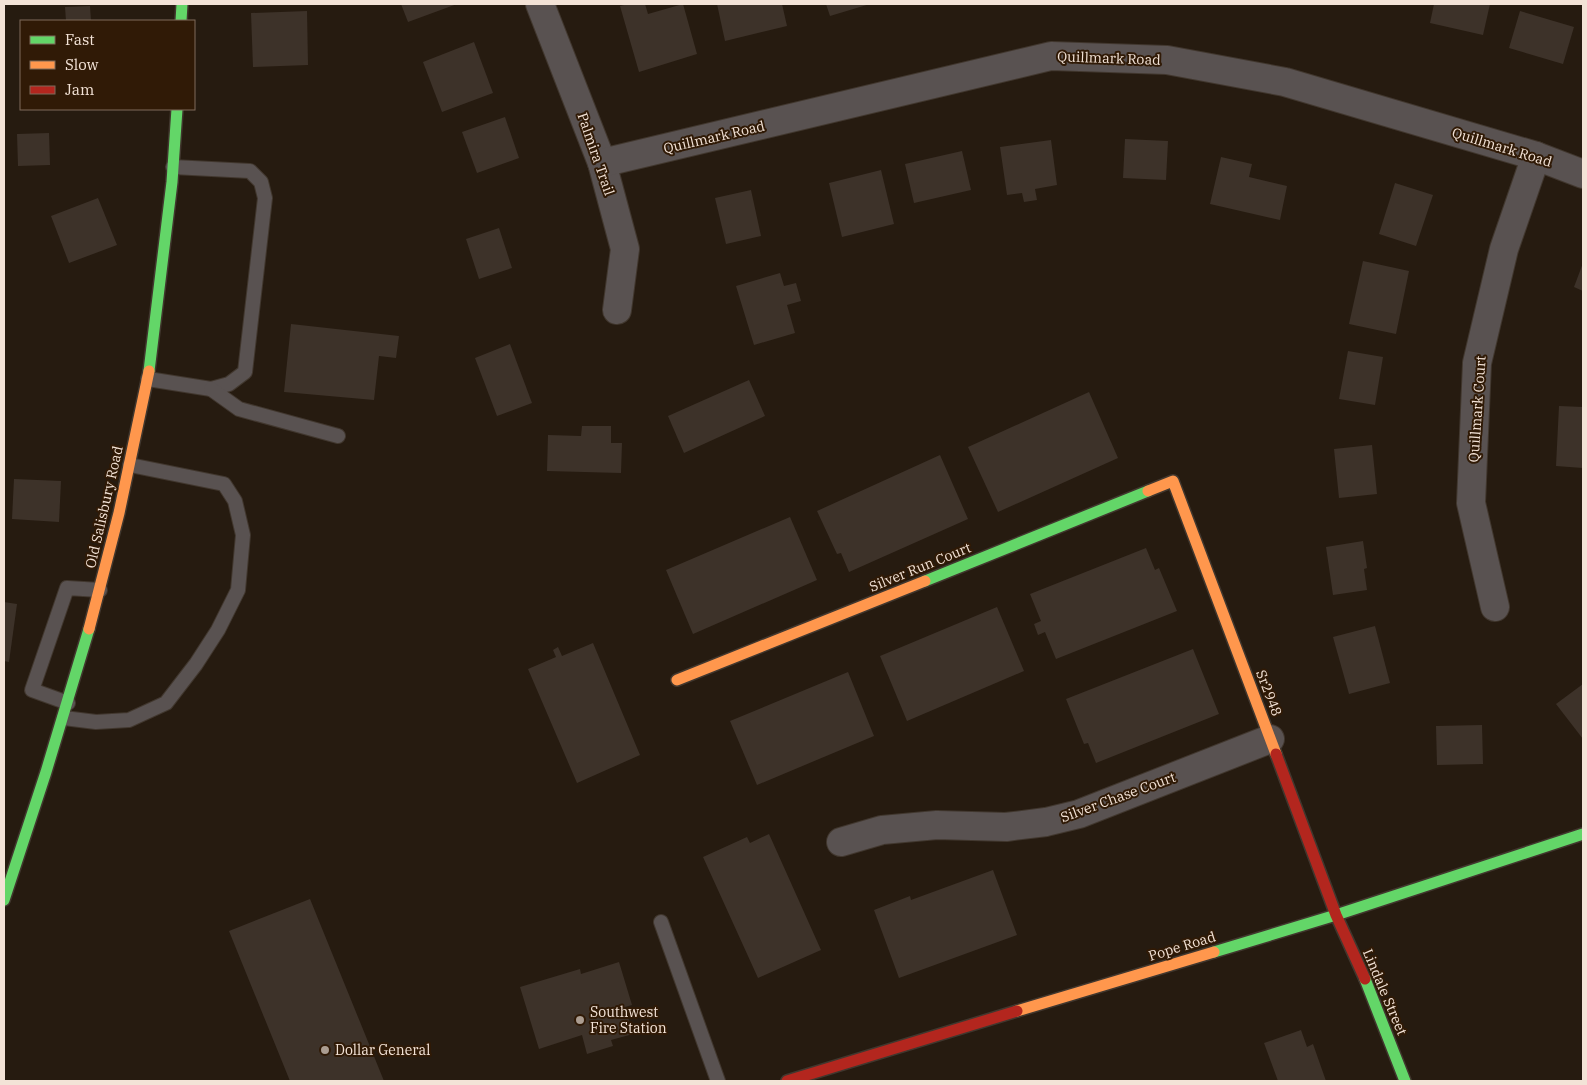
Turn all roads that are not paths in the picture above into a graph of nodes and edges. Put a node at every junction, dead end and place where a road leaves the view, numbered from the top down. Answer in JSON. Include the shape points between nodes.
{"nodes":[{"id":1,"x":182,"y":4,"type":"edge"},
{"id":2,"x":540,"y":4,"type":"edge"},
{"id":3,"x":181,"y":20,"type":"edge"},
{"id":4,"x":177,"y":110,"type":"edge"},
{"id":5,"x":1536,"y":156,"type":"junction"},
{"id":6,"x":602,"y":163,"type":"junction"},
{"id":7,"x":173,"y":167,"type":"junction"},
{"id":8,"x":1583,"y":174,"type":"edge"},
{"id":9,"x":617,"y":310,"type":"dead end"},
{"id":10,"x":148,"y":379,"type":"junction"},
{"id":11,"x":211,"y":389,"type":"junction"},
{"id":12,"x":338,"y":436,"type":"dead end"},
{"id":13,"x":130,"y":465,"type":"junction"},
{"id":14,"x":1174,"y":481,"type":"joint"},
{"id":15,"x":100,"y":590,"type":"junction"},
{"id":16,"x":1495,"y":607,"type":"dead end"},
{"id":17,"x":677,"y":680,"type":"dead end"},
{"id":18,"x":68,"y":703,"type":"junction"},
{"id":19,"x":64,"y":718,"type":"junction"},
{"id":20,"x":1270,"y":739,"type":"junction"},
{"id":21,"x":1583,"y":834,"type":"edge"},
{"id":22,"x":842,"y":842,"type":"dead end"},
{"id":23,"x":4,"y":900,"type":"edge"},
{"id":24,"x":1336,"y":915,"type":"junction"},
{"id":25,"x":661,"y":922,"type":"dead end"},
{"id":26,"x":718,"y":1081,"type":"edge"},
{"id":27,"x":787,"y":1081,"type":"edge"},
{"id":28,"x":1405,"y":1081,"type":"edge"}],
"edges":[{"from":1,"to":3,"type":"street"},
{"from":2,"to":6,"type":"street","name":"Palmira Trail"},
{"from":4,"to":7,"type":"street","name":"Old Salisbury Road"},
{"from":5,"to":6,"type":"street","name":"Quillmark Road","via":[[1285,82],[1166,60],[1051,56]]},
{"from":5,"to":8,"type":"street","name":"Quillmark Road"},
{"from":5,"to":16,"type":"street","name":"Quillmark Court","via":[[1504,249],[1478,363],[1471,503]]},
{"from":6,"to":9,"type":"street","name":"Palmira Trail","via":[[625,249]]},
{"from":7,"to":10,"type":"street","name":"Old Salisbury Road"},
{"from":7,"to":11,"type":"lane","via":[[250,171],[261,182],[265,198],[245,372],[229,384]]},
{"from":10,"to":11,"type":"lane"},
{"from":10,"to":13,"type":"street","name":"Old Salisbury Road"},
{"from":11,"to":12,"type":"lane","via":[[239,409]]},
{"from":13,"to":15,"type":"street","name":"Old Salisbury Road"},
{"from":13,"to":19,"type":"lane","via":[[224,484],[235,501],[244,534],[238,590],[218,630],[166,703],[129,720],[96,722]]},
{"from":14,"to":17,"type":"street","name":"Silver Run Court"},
{"from":14,"to":20,"type":"street","name":"Sr2948"},
{"from":15,"to":18,"type":"street","name":"Old Salisbury Road"},
{"from":15,"to":18,"type":"lane","via":[[67,588],[32,690]]},
{"from":18,"to":19,"type":"street","name":"Old Salisbury Road"},
{"from":19,"to":23,"type":"street","name":"Old Salisbury Road"},
{"from":20,"to":22,"type":"street","name":"Silver Chase Court","via":[[1079,814],[1046,822],[1006,827],[937,824],[882,830]]},
{"from":20,"to":24,"type":"street","name":"Sr2948"},
{"from":21,"to":24,"type":"street","name":"Pope Road"},
{"from":24,"to":27,"type":"street","name":"Pope Road"},
{"from":24,"to":28,"type":"street","name":"Lindale Street"},
{"from":25,"to":26,"type":"lane"}]}
